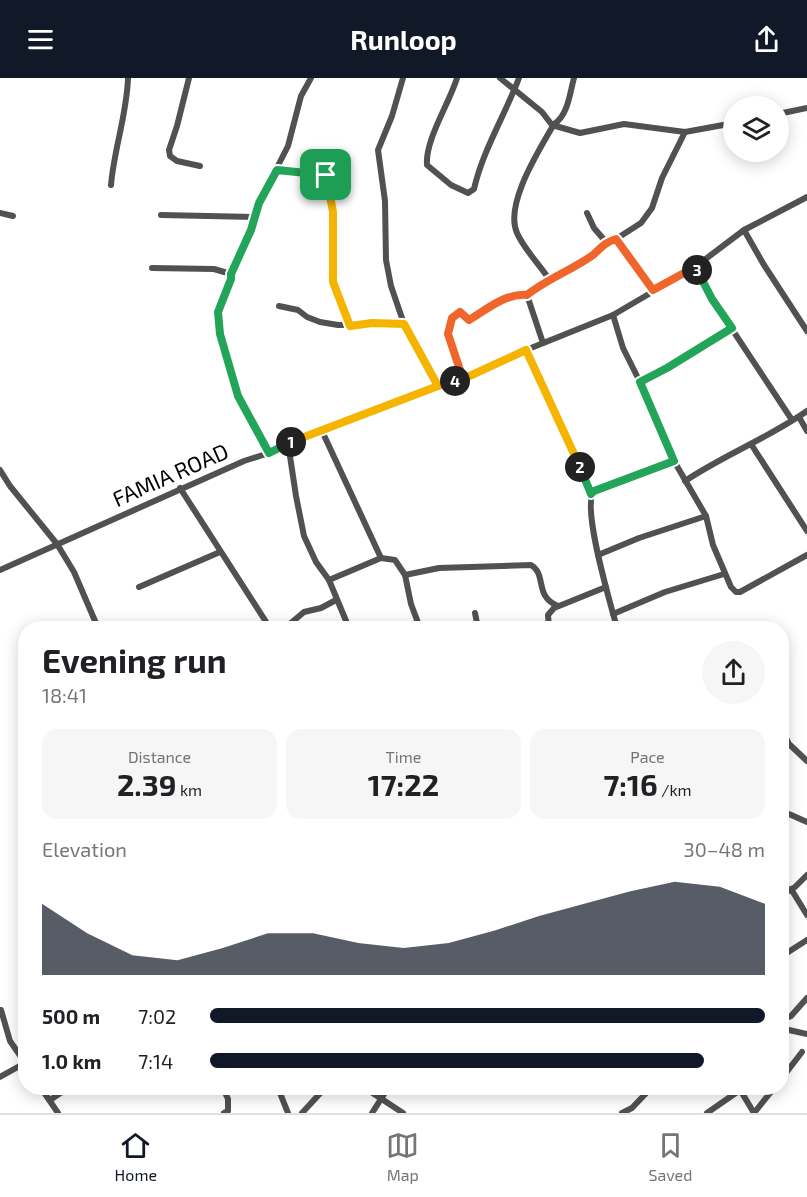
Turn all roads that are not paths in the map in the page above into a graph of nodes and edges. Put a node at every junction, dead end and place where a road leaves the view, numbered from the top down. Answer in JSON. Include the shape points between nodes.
{"nodes":[{"id":1,"x":128,"y":78,"type":"edge"},
{"id":2,"x":189,"y":78,"type":"edge"},
{"id":3,"x":311,"y":78,"type":"edge"},
{"id":4,"x":403,"y":78,"type":"edge"},
{"id":5,"x":456,"y":78,"type":"edge"},
{"id":6,"x":500,"y":78,"type":"edge"},
{"id":7,"x":519,"y":78,"type":"edge"},
{"id":8,"x":574,"y":78,"type":"edge"},
{"id":9,"x":514,"y":91,"type":"junction"},
{"id":10,"x":807,"y":108,"type":"edge"},
{"id":11,"x":789,"y":112,"type":"edge"},
{"id":12,"x":554,"y":124,"type":"junction"},
{"id":13,"x":723,"y":125,"type":"edge"},
{"id":14,"x":685,"y":132,"type":"junction"},
{"id":15,"x":200,"y":166,"type":"dead end"},
{"id":16,"x":277,"y":170,"type":"junction"},
{"id":17,"x":111,"y":185,"type":"dead end"},
{"id":18,"x":807,"y":197,"type":"edge"},
{"id":19,"x":0,"y":213,"type":"edge"},
{"id":20,"x":587,"y":213,"type":"dead end"},
{"id":21,"x":161,"y":215,"type":"dead end"},
{"id":22,"x":13,"y":216,"type":"dead end"},
{"id":23,"x":254,"y":217,"type":"junction"},
{"id":24,"x":744,"y":230,"type":"junction"},
{"id":25,"x":616,"y":239,"type":"junction"},
{"id":26,"x":606,"y":242,"type":"junction"},
{"id":27,"x":695,"y":267,"type":"junction"},
{"id":28,"x":152,"y":268,"type":"dead end"},
{"id":29,"x":231,"y":274,"type":"junction"},
{"id":30,"x":549,"y":279,"type":"junction"},
{"id":31,"x":653,"y":290,"type":"junction"},
{"id":32,"x":527,"y":295,"type":"junction"},
{"id":33,"x":279,"y":306,"type":"dead end"},
{"id":34,"x":613,"y":315,"type":"junction"},
{"id":35,"x":404,"y":324,"type":"junction"},
{"id":36,"x":350,"y":326,"type":"junction"},
{"id":37,"x":732,"y":328,"type":"junction"},
{"id":38,"x":807,"y":331,"type":"edge"},
{"id":39,"x":543,"y":344,"type":"junction"},
{"id":40,"x":526,"y":350,"type":"junction"},
{"id":41,"x":463,"y":379,"type":"junction"},
{"id":42,"x":640,"y":382,"type":"junction"},
{"id":43,"x":438,"y":386,"type":"junction"},
{"id":44,"x":807,"y":411,"type":"edge"},
{"id":45,"x":795,"y":419,"type":"junction"},
{"id":46,"x":322,"y":431,"type":"junction"},
{"id":47,"x":807,"y":431,"type":"edge"},
{"id":48,"x":288,"y":443,"type":"junction"},
{"id":49,"x":751,"y":444,"type":"junction"},
{"id":50,"x":269,"y":453,"type":"junction"},
{"id":51,"x":674,"y":461,"type":"junction"},
{"id":52,"x":0,"y":470,"type":"edge"},
{"id":53,"x":685,"y":481,"type":"junction"},
{"id":54,"x":180,"y":488,"type":"junction"},
{"id":55,"x":591,"y":494,"type":"junction"},
{"id":56,"x":706,"y":516,"type":"junction"},
{"id":57,"x":807,"y":531,"type":"edge"},
{"id":58,"x":57,"y":544,"type":"junction"},
{"id":59,"x":220,"y":552,"type":"junction"},
{"id":60,"x":598,"y":555,"type":"junction"},
{"id":61,"x":807,"y":555,"type":"edge"},
{"id":62,"x":381,"y":558,"type":"junction"},
{"id":63,"x":0,"y":570,"type":"edge"},
{"id":64,"x":724,"y":574,"type":"junction"},
{"id":65,"x":405,"y":575,"type":"junction"},
{"id":66,"x":329,"y":580,"type":"junction"},
{"id":67,"x":139,"y":587,"type":"dead end"},
{"id":68,"x":606,"y":587,"type":"junction"},
{"id":69,"x":336,"y":600,"type":"junction"},
{"id":70,"x":558,"y":606,"type":"junction"},
{"id":71,"x":475,"y":613,"type":"dead end"},
{"id":72,"x":613,"y":614,"type":"junction"},
{"id":73,"x":95,"y":621,"type":"edge"},
{"id":74,"x":266,"y":621,"type":"edge"},
{"id":75,"x":293,"y":621,"type":"edge"},
{"id":76,"x":346,"y":621,"type":"edge"},
{"id":77,"x":417,"y":621,"type":"edge"},
{"id":78,"x":477,"y":621,"type":"edge"},
{"id":79,"x":548,"y":621,"type":"edge"},
{"id":80,"x":615,"y":621,"type":"edge"},
{"id":81,"x":789,"y":744,"type":"edge"},
{"id":82,"x":807,"y":760,"type":"edge"},
{"id":83,"x":789,"y":814,"type":"dead end"},
{"id":84,"x":807,"y":822,"type":"edge"},
{"id":85,"x":807,"y":875,"type":"edge"},
{"id":86,"x":791,"y":889,"type":"joint"},
{"id":87,"x":807,"y":915,"type":"edge"},
{"id":88,"x":807,"y":940,"type":"edge"},
{"id":89,"x":789,"y":952,"type":"edge"},
{"id":90,"x":807,"y":998,"type":"edge"},
{"id":91,"x":1,"y":1010,"type":"edge"},
{"id":92,"x":789,"y":1016,"type":"edge"},
{"id":93,"x":789,"y":1030,"type":"edge"},
{"id":94,"x":807,"y":1034,"type":"edge"},
{"id":95,"x":802,"y":1052,"type":"dead end"},
{"id":96,"x":18,"y":1053,"type":"edge"},
{"id":97,"x":18,"y":1067,"type":"edge"},
{"id":98,"x":789,"y":1069,"type":"edge"},
{"id":99,"x":0,"y":1077,"type":"edge"},
{"id":100,"x":46,"y":1095,"type":"edge"},
{"id":101,"x":58,"y":1095,"type":"edge"},
{"id":102,"x":226,"y":1095,"type":"edge"},
{"id":103,"x":281,"y":1095,"type":"edge"},
{"id":104,"x":319,"y":1095,"type":"edge"},
{"id":105,"x":375,"y":1095,"type":"edge"},
{"id":106,"x":383,"y":1095,"type":"edge"},
{"id":107,"x":644,"y":1095,"type":"edge"},
{"id":108,"x":730,"y":1095,"type":"edge"},
{"id":109,"x":745,"y":1095,"type":"edge"},
{"id":110,"x":768,"y":1095,"type":"edge"},
{"id":111,"x":380,"y":1099,"type":"junction"},
{"id":112,"x":50,"y":1101,"type":"junction"},
{"id":113,"x":58,"y":1113,"type":"edge"},
{"id":114,"x":224,"y":1113,"type":"edge"},
{"id":115,"x":288,"y":1113,"type":"edge"},
{"id":116,"x":303,"y":1113,"type":"edge"},
{"id":117,"x":310,"y":1113,"type":"edge"},
{"id":118,"x":372,"y":1113,"type":"edge"},
{"id":119,"x":403,"y":1113,"type":"edge"},
{"id":120,"x":622,"y":1113,"type":"edge"},
{"id":121,"x":707,"y":1113,"type":"edge"},
{"id":122,"x":754,"y":1113,"type":"edge"}],
"edges":[{"from":1,"to":17,"type":"street"},
{"from":2,"to":15,"type":"street","via":[[169,150],[177,161]]},
{"from":3,"to":16,"type":"street","via":[[301,96]]},
{"from":4,"to":35,"type":"street","via":[[378,150],[385,201],[386,260]]},
{"from":5,"to":9,"type":"street","via":[[426,154],[427,165],[468,193],[474,189],[477,173]]},
{"from":6,"to":9,"type":"street"},
{"from":7,"to":9,"type":"street"},
{"from":8,"to":12,"type":"street","via":[[560,121]]},
{"from":9,"to":12,"type":"street"},
{"from":10,"to":11,"type":"street"},
{"from":12,"to":14,"type":"street","via":[[580,133],[624,124]]},
{"from":12,"to":30,"type":"street","via":[[530,164],[514,216],[517,234]]},
{"from":13,"to":14,"type":"street"},
{"from":14,"to":25,"type":"street","via":[[648,215]]},
{"from":16,"to":23,"type":"street"},
{"from":16,"to":36,"type":"street","via":[[326,175],[333,212],[333,282]]},
{"from":18,"to":24,"type":"street","name":"FAMIA ROAD"},
{"from":19,"to":22,"type":"street"},
{"from":20,"to":26,"type":"street"},
{"from":21,"to":23,"type":"street"},
{"from":23,"to":29,"type":"street"},
{"from":24,"to":27,"type":"street","name":"FAMIA ROAD"},
{"from":24,"to":38,"type":"street"},
{"from":25,"to":26,"type":"street"},
{"from":25,"to":31,"type":"street"},
{"from":26,"to":30,"type":"street"},
{"from":27,"to":31,"type":"street","name":"FAMIA ROAD"},
{"from":27,"to":37,"type":"street"},
{"from":28,"to":29,"type":"street","via":[[214,269]]},
{"from":29,"to":50,"type":"street","via":[[218,312],[220,334],[238,396]]},
{"from":30,"to":32,"type":"street"},
{"from":31,"to":34,"type":"street","name":"FAMIA ROAD"},
{"from":32,"to":39,"type":"street"},
{"from":32,"to":41,"type":"street","via":[[509,296],[469,320],[460,312],[452,318],[448,334]]},
{"from":33,"to":36,"type":"street","via":[[298,310],[320,322]]},
{"from":34,"to":39,"type":"street","name":"FAMIA ROAD"},
{"from":34,"to":42,"type":"street","via":[[623,348]]},
{"from":35,"to":36,"type":"street"},
{"from":35,"to":43,"type":"street"},
{"from":37,"to":42,"type":"street"},
{"from":37,"to":45,"type":"street"},
{"from":39,"to":40,"type":"street","name":"FAMIA ROAD"},
{"from":40,"to":41,"type":"street","name":"FAMIA ROAD"},
{"from":40,"to":55,"type":"street"},
{"from":41,"to":43,"type":"street","name":"FAMIA ROAD"},
{"from":42,"to":51,"type":"street"},
{"from":43,"to":46,"type":"street","name":"FAMIA ROAD"},
{"from":44,"to":45,"type":"street"},
{"from":45,"to":47,"type":"street"},
{"from":45,"to":49,"type":"street"},
{"from":46,"to":48,"type":"street","name":"FAMIA ROAD"},
{"from":46,"to":62,"type":"street"},
{"from":48,"to":50,"type":"street","name":"FAMIA ROAD"},
{"from":48,"to":66,"type":"street","via":[[304,536]]},
{"from":49,"to":53,"type":"street"},
{"from":49,"to":57,"type":"street"},
{"from":50,"to":54,"type":"street","name":"FAMIA ROAD"},
{"from":51,"to":53,"type":"street"},
{"from":51,"to":55,"type":"street"},
{"from":52,"to":58,"type":"street"},
{"from":53,"to":56,"type":"street"},
{"from":54,"to":58,"type":"street","name":"FAMIA ROAD"},
{"from":54,"to":59,"type":"street"},
{"from":55,"to":60,"type":"street","via":[[589,505]]},
{"from":56,"to":60,"type":"street"},
{"from":56,"to":64,"type":"street"},
{"from":58,"to":63,"type":"street","name":"FAMIA ROAD"},
{"from":58,"to":73,"type":"street"},
{"from":59,"to":67,"type":"street"},
{"from":59,"to":74,"type":"street"},
{"from":60,"to":68,"type":"street"},
{"from":61,"to":64,"type":"street","via":[[740,592],[731,587]]},
{"from":62,"to":65,"type":"street","via":[[395,560]]},
{"from":62,"to":66,"type":"street"},
{"from":64,"to":72,"type":"street","via":[[665,592]]},
{"from":65,"to":70,"type":"street","via":[[439,568],[531,565],[538,571],[546,598]]},
{"from":65,"to":77,"type":"street"},
{"from":66,"to":69,"type":"street"},
{"from":68,"to":70,"type":"street"},
{"from":68,"to":72,"type":"street"},
{"from":69,"to":75,"type":"street","via":[[304,612]]},
{"from":69,"to":76,"type":"street"},
{"from":70,"to":79,"type":"street","via":[[550,611]]},
{"from":71,"to":78,"type":"street"},
{"from":72,"to":80,"type":"street"},
{"from":81,"to":82,"type":"street"},
{"from":83,"to":84,"type":"street"},
{"from":85,"to":86,"type":"street"},
{"from":86,"to":87,"type":"street"},
{"from":88,"to":89,"type":"street"},
{"from":90,"to":92,"type":"street"},
{"from":91,"to":96,"type":"street","via":[[10,1041]]},
{"from":93,"to":94,"type":"street"},
{"from":95,"to":98,"type":"street"},
{"from":97,"to":99,"type":"street"},
{"from":100,"to":112,"type":"street"},
{"from":101,"to":112,"type":"street"},
{"from":102,"to":114,"type":"street","via":[[228,1111]]},
{"from":103,"to":115,"type":"street"},
{"from":104,"to":116,"type":"street"},
{"from":105,"to":111,"type":"street"},
{"from":106,"to":111,"type":"street"},
{"from":107,"to":120,"type":"street"},
{"from":108,"to":121,"type":"street"},
{"from":109,"to":122,"type":"street"},
{"from":110,"to":122,"type":"street"},
{"from":111,"to":118,"type":"street"},
{"from":111,"to":119,"type":"street"},
{"from":112,"to":113,"type":"street"},
{"from":116,"to":117,"type":"street"}]}
